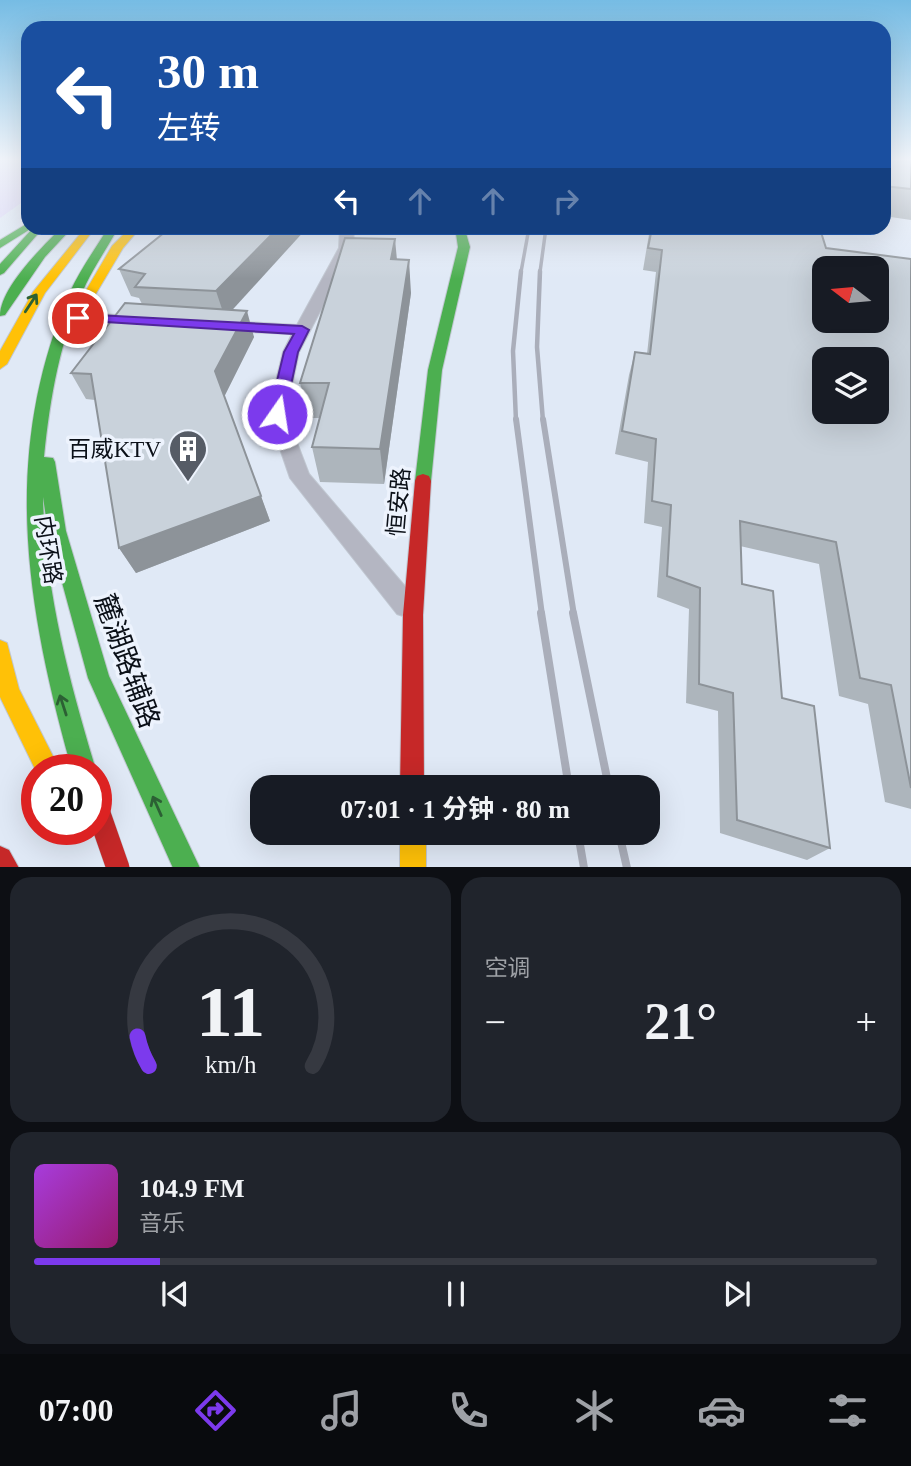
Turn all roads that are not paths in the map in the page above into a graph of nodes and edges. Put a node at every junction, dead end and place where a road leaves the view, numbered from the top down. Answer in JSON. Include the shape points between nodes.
{"nodes":[{"id":1,"x":21,"y":230,"type":"edge"},
{"id":2,"x":32,"y":235,"type":"edge"},
{"id":3,"x":60,"y":235,"type":"edge"},
{"id":4,"x":84,"y":235,"type":"edge"},
{"id":5,"x":107,"y":235,"type":"edge"},
{"id":6,"x":120,"y":235,"type":"edge"},
{"id":7,"x":128,"y":235,"type":"edge"},
{"id":8,"x":346,"y":235,"type":"edge"},
{"id":9,"x":461,"y":235,"type":"edge"},
{"id":10,"x":0,"y":244,"type":"edge"},
{"id":11,"x":0,"y":271,"type":"edge"},
{"id":12,"x":66,"y":291,"type":"junction"},
{"id":13,"x":0,"y":312,"type":"edge"},
{"id":14,"x":78,"y":318,"type":"junction"},
{"id":15,"x":158,"y":322,"type":"edge"},
{"id":16,"x":210,"y":325,"type":"edge"},
{"id":17,"x":302,"y":330,"type":"junction"},
{"id":18,"x":0,"y":364,"type":"edge"},
{"id":19,"x":24,"y":413,"type":"dead end"},
{"id":20,"x":18,"y":485,"type":"dead end"},
{"id":21,"x":413,"y":615,"type":"junction"},
{"id":22,"x":0,"y":650,"type":"edge"},
{"id":23,"x":40,"y":754,"type":"edge"},
{"id":24,"x":79,"y":754,"type":"edge"},
{"id":25,"x":412,"y":775,"type":"edge"},
{"id":26,"x":99,"y":845,"type":"edge"},
{"id":27,"x":110,"y":845,"type":"edge"},
{"id":28,"x":413,"y":845,"type":"edge"},
{"id":29,"x":0,"y":859,"type":"edge"},
{"id":30,"x":6,"y":867,"type":"edge"},
{"id":31,"x":118,"y":867,"type":"edge"},
{"id":32,"x":187,"y":867,"type":"edge"},
{"id":33,"x":413,"y":867,"type":"edge"}],
"edges":[{"from":1,"to":10,"type":"main road"},
{"from":2,"to":11,"type":"main road"},
{"from":3,"to":13,"type":"main road"},
{"from":18,"to":4,"type":"main road","one_way":true,"via":[[25,311]]},
{"from":5,"to":12,"type":"main road"},
{"from":6,"to":12,"type":"main road"},
{"from":7,"to":14,"type":"main road","name":"麓湖路辅路","via":[[101,271]]},
{"from":8,"to":17,"type":"lane","via":[[346,247]]},
{"from":9,"to":21,"type":"main road","name":"恒安路","via":[[464,247],[435,369]]},
{"from":12,"to":19,"type":"main road","via":[[45,335]]},
{"from":14,"to":15,"type":"lane"},
{"from":32,"to":14,"type":"main road","name":"麓湖路辅路","one_way":true,"via":[[99,678],[57,531],[47,462],[61,375]]},
{"from":16,"to":17,"type":"lane"},
{"from":17,"to":21,"type":"lane","via":[[291,352],[277,414],[300,478]]},
{"from":24,"to":20,"type":"main road","name":"内环路","one_way":true,"via":[[39,627],[23,550]]},
{"from":21,"to":25,"type":"main road","name":"恒安路"},
{"from":22,"to":23,"type":"main road","via":[[9,692]]},
{"from":26,"to":31,"type":"main road"},
{"from":27,"to":31,"type":"main road","bridge":true},
{"from":28,"to":33,"type":"main road"},
{"from":29,"to":30,"type":"main road"}]}
